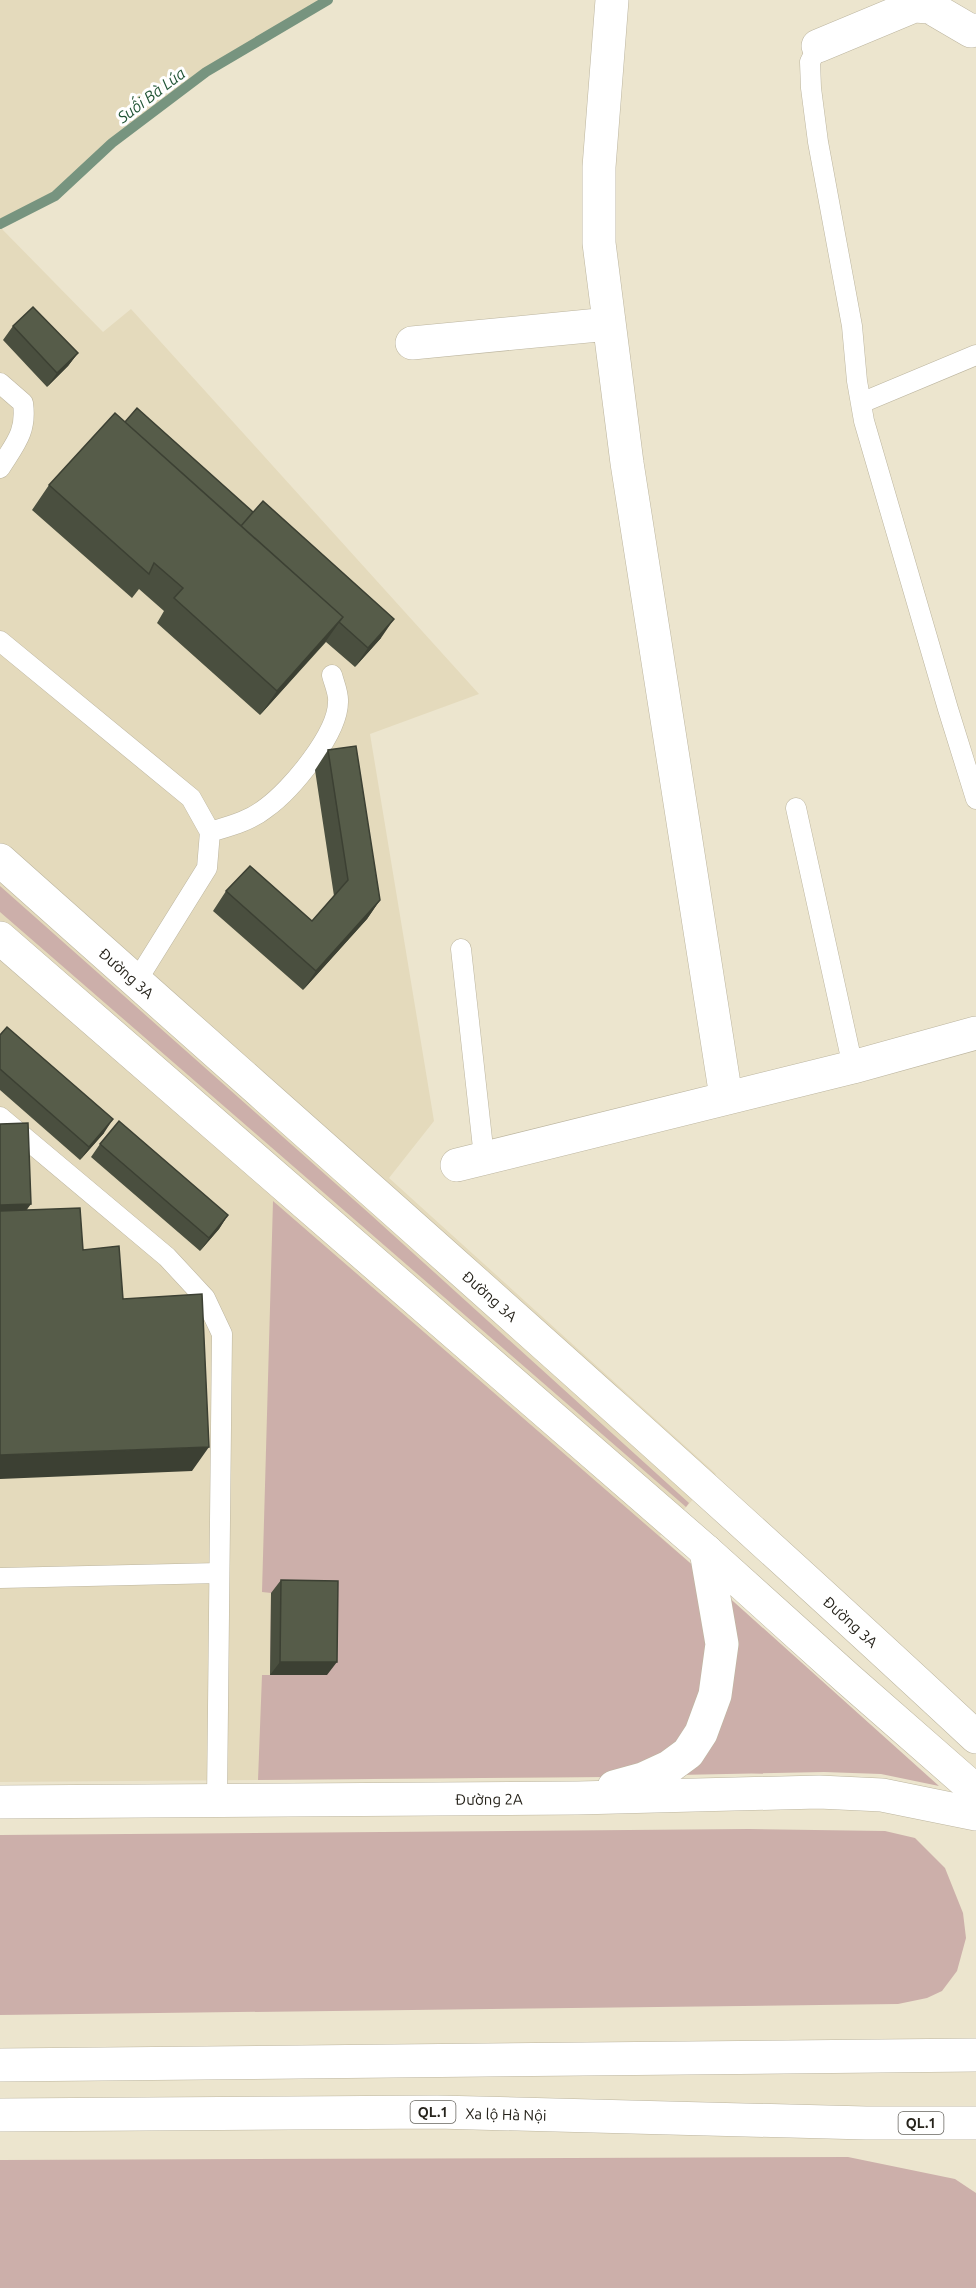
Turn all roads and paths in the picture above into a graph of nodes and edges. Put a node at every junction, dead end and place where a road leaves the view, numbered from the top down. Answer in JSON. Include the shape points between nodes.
{"nodes":[{"id":1,"x":612,"y":0,"type":"edge"},
{"id":2,"x":976,"y":30,"type":"edge"},
{"id":3,"x":818,"y":46,"type":"joint"},
{"id":4,"x":609,"y":324,"type":"junction"},
{"id":5,"x":412,"y":343,"type":"dead end"},
{"id":6,"x":976,"y":355,"type":"edge"},
{"id":7,"x":0,"y":383,"type":"edge"},
{"id":8,"x":861,"y":403,"type":"junction"},
{"id":9,"x":0,"y":468,"type":"edge"},
{"id":10,"x":0,"y":641,"type":"edge"},
{"id":11,"x":332,"y":675,"type":"dead end"},
{"id":12,"x":976,"y":799,"type":"edge"},
{"id":13,"x":796,"y":808,"type":"dead end"},
{"id":14,"x":210,"y":832,"type":"junction"},
{"id":15,"x":0,"y":860,"type":"edge"},
{"id":16,"x":0,"y":938,"type":"edge"},
{"id":17,"x":460,"y":949,"type":"dead end"},
{"id":18,"x":136,"y":982,"type":"junction"},
{"id":19,"x":976,"y":1033,"type":"edge"},
{"id":20,"x":852,"y":1067,"type":"junction"},
{"id":21,"x":726,"y":1097,"type":"junction"},
{"id":22,"x":0,"y":1117,"type":"edge"},
{"id":23,"x":471,"y":1161,"type":"joint"},
{"id":24,"x":706,"y":1551,"type":"junction"},
{"id":25,"x":219,"y":1573,"type":"junction"},
{"id":26,"x":0,"y":1578,"type":"edge"},
{"id":27,"x":976,"y":1737,"type":"edge"},
{"id":28,"x":976,"y":1791,"type":"edge"},
{"id":29,"x":578,"y":1798,"type":"junction"},
{"id":30,"x":217,"y":1801,"type":"junction"},
{"id":31,"x":0,"y":1802,"type":"edge"},
{"id":32,"x":976,"y":1814,"type":"edge"},
{"id":33,"x":976,"y":2055,"type":"edge"},
{"id":34,"x":0,"y":2065,"type":"edge"},
{"id":35,"x":0,"y":2115,"type":"edge"},
{"id":36,"x":976,"y":2123,"type":"edge"}],
"edges":[{"from":1,"to":4,"type":"main road","via":[[598,167],[599,243]]},
{"from":2,"to":3,"type":"main road","via":[[971,31],[930,7],[914,6]]},
{"from":3,"to":8,"type":"lane","via":[[810,62],[811,88],[852,326]]},
{"from":4,"to":5,"type":"main road"},
{"from":4,"to":21,"type":"main road","via":[[630,486]]},
{"from":6,"to":8,"type":"lane"},
{"from":7,"to":9,"type":"lane","via":[[22,403],[25,420]]},
{"from":8,"to":12,"type":"lane"},
{"from":10,"to":14,"type":"lane","via":[[191,798]]},
{"from":11,"to":14,"type":"lane","via":[[339,703],[329,734],[302,775],[266,808],[246,820]]},
{"from":13,"to":20,"type":"lane"},
{"from":14,"to":18,"type":"lane","via":[[207,868]]},
{"from":15,"to":18,"type":"main road","name":"Đường 3A"},
{"from":16,"to":24,"type":"main road"},
{"from":17,"to":23,"type":"lane"},
{"from":18,"to":27,"type":"main road","name":"Đường 3A","via":[[402,1216]]},
{"from":19,"to":20,"type":"main road"},
{"from":20,"to":21,"type":"main road"},
{"from":21,"to":23,"type":"main road"},
{"from":22,"to":25,"type":"lane","via":[[167,1257],[205,1298],[222,1334]]},
{"from":24,"to":28,"type":"main road"},
{"from":24,"to":29,"type":"main road","via":[[722,1644],[716,1695],[701,1733],[688,1753],[669,1767]]},
{"from":25,"to":26,"type":"lane"},
{"from":25,"to":30,"type":"lane"},
{"from":29,"to":30,"type":"main road","name":"Đường 2A"},
{"from":29,"to":32,"type":"main road","name":"Đường 2A","via":[[819,1792],[882,1795]]},
{"from":30,"to":31,"type":"main road","name":"Đường 2A"},
{"from":33,"to":34,"type":"main road"},
{"from":35,"to":36,"type":"main road","name":"Xa lộ Hà Nội","number":"QL.1","via":[[437,2112]]}]}
